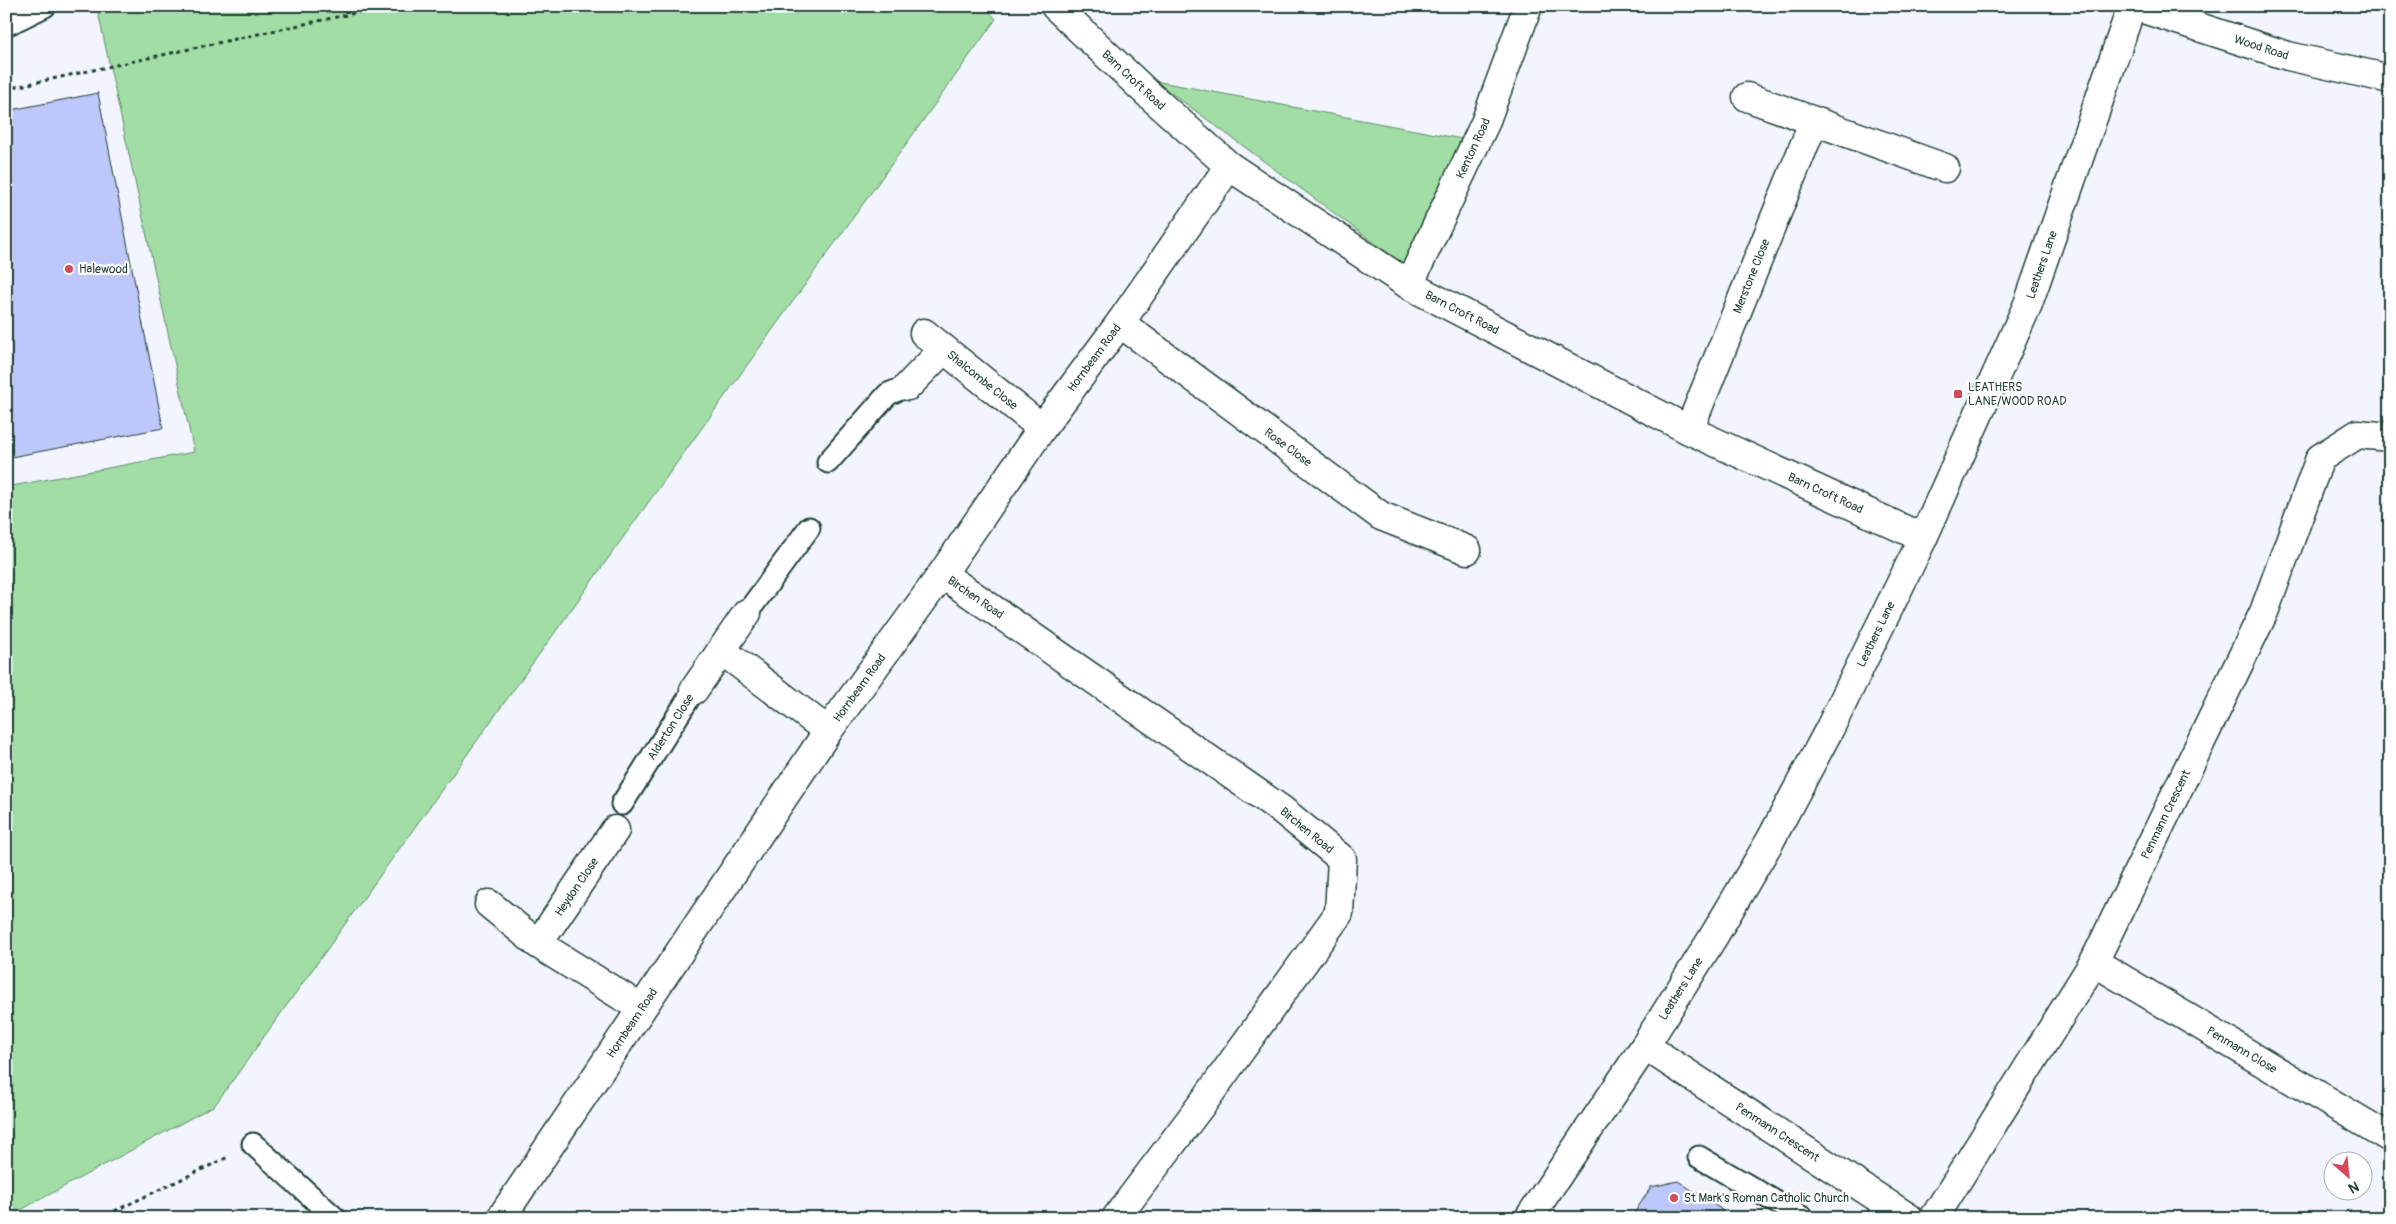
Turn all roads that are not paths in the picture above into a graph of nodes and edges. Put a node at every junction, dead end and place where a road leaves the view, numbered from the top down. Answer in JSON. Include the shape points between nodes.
{"nodes":[{"id":1,"x":45,"y":6,"type":"edge"},
{"id":2,"x":1055,"y":6,"type":"edge"},
{"id":3,"x":1528,"y":6,"type":"edge"},
{"id":4,"x":2133,"y":6,"type":"edge"},
{"id":5,"x":6,"y":25,"type":"edge"},
{"id":6,"x":2390,"y":79,"type":"edge"},
{"id":7,"x":1747,"y":97,"type":"dead end"},
{"id":8,"x":1814,"y":121,"type":"junction"},
{"id":9,"x":1230,"y":166,"type":"junction"},
{"id":10,"x":1945,"y":168,"type":"dead end"},
{"id":11,"x":1409,"y":285,"type":"junction"},
{"id":12,"x":1120,"y":323,"type":"junction"},
{"id":13,"x":908,"y":386,"type":"joint"},
{"id":14,"x":1042,"y":428,"type":"junction"},
{"id":15,"x":1690,"y":430,"type":"junction"},
{"id":16,"x":2390,"y":437,"type":"edge"},
{"id":17,"x":828,"y":462,"type":"dead end"},
{"id":18,"x":809,"y":528,"type":"dead end"},
{"id":19,"x":1923,"y":538,"type":"junction"},
{"id":20,"x":1467,"y":550,"type":"dead end"},
{"id":21,"x":942,"y":574,"type":"junction"},
{"id":22,"x":747,"y":613,"type":"joint"},
{"id":23,"x":721,"y":650,"type":"junction"},
{"id":24,"x":694,"y":690,"type":"joint"},
{"id":25,"x":828,"y":731,"type":"junction"},
{"id":26,"x":618,"y":817,"type":"joint"},
{"id":27,"x":490,"y":904,"type":"dead end"},
{"id":28,"x":538,"y":944,"type":"junction"},
{"id":29,"x":2094,"y":962,"type":"junction"},
{"id":30,"x":642,"y":1008,"type":"junction"},
{"id":31,"x":1645,"y":1046,"type":"junction"},
{"id":32,"x":2390,"y":1138,"type":"edge"},
{"id":33,"x":253,"y":1144,"type":"road end"},
{"id":34,"x":1699,"y":1157,"type":"dead end"},
{"id":35,"x":1774,"y":1209,"type":"edge"},
{"id":36,"x":1891,"y":1213,"type":"edge"},
{"id":37,"x":335,"y":1218,"type":"edge"},
{"id":38,"x":501,"y":1218,"type":"edge"},
{"id":39,"x":1116,"y":1218,"type":"edge"},
{"id":40,"x":1529,"y":1218,"type":"edge"},
{"id":41,"x":1803,"y":1218,"type":"edge"},
{"id":42,"x":1934,"y":1218,"type":"edge"}],
"edges":[{"from":1,"to":5,"type":"lane"},
{"from":2,"to":9,"type":"street","name":"Barn Croft Road"},
{"from":3,"to":11,"type":"street","name":"Kenton Road","via":[[1485,123]]},
{"from":4,"to":6,"type":"street","name":"Wood Road","via":[[2288,56]]},
{"from":4,"to":19,"type":"street","name":"Leathers Lane","via":[[2028,304]]},
{"from":7,"to":8,"type":"street"},
{"from":8,"to":10,"type":"street"},
{"from":8,"to":15,"type":"street","name":"Merstone Close"},
{"from":9,"to":11,"type":"street","name":"Barn Croft Road"},
{"from":9,"to":12,"type":"street","name":"Hornbeam Road"},
{"from":11,"to":15,"type":"street","name":"Barn Croft Road"},
{"from":12,"to":14,"type":"street","name":"Hornbeam Road"},
{"from":12,"to":20,"type":"street","name":"Rose Close","via":[[1381,516]]},
{"from":13,"to":14,"type":"street","name":"Shalcombe Close","via":[[934,341]]},
{"from":13,"to":17,"type":"lane","via":[[888,394]]},
{"from":14,"to":21,"type":"street","name":"Hornbeam Road"},
{"from":15,"to":19,"type":"street","name":"Barn Croft Road"},
{"from":16,"to":29,"type":"street","name":"Penmann Crescent","via":[[2358,434],[2320,458],[2264,612]]},
{"from":18,"to":22,"type":"lane","name":"Alderton Close"},
{"from":19,"to":31,"type":"street","name":"Leathers Lane","via":[[1830,728],[1770,840]]},
{"from":21,"to":25,"type":"street","name":"Hornbeam Road"},
{"from":21,"to":39,"type":"street","name":"Birchen Road","via":[[1282,810],[1342,859],[1339,913]]},
{"from":22,"to":23,"type":"street","name":"Alderton Close"},
{"from":23,"to":24,"type":"street","name":"Alderton Close"},
{"from":23,"to":25,"type":"street"},
{"from":24,"to":26,"type":"lane","name":"Alderton Close"},
{"from":25,"to":30,"type":"street","name":"Hornbeam Road"},
{"from":26,"to":28,"type":"street","name":"Heydon Close"},
{"from":27,"to":28,"type":"street"},
{"from":28,"to":30,"type":"street"},
{"from":29,"to":32,"type":"street","name":"Penmann Close"},
{"from":29,"to":42,"type":"street","name":"Penmann Crescent"},
{"from":30,"to":38,"type":"street","name":"Hornbeam Road"},
{"from":31,"to":36,"type":"street","name":"Penmann Crescent"},
{"from":31,"to":40,"type":"street","name":"Leathers Lane"},
{"from":33,"to":37,"type":"lane"},
{"from":34,"to":35,"type":"lane"},
{"from":35,"to":41,"type":"lane"}]}
